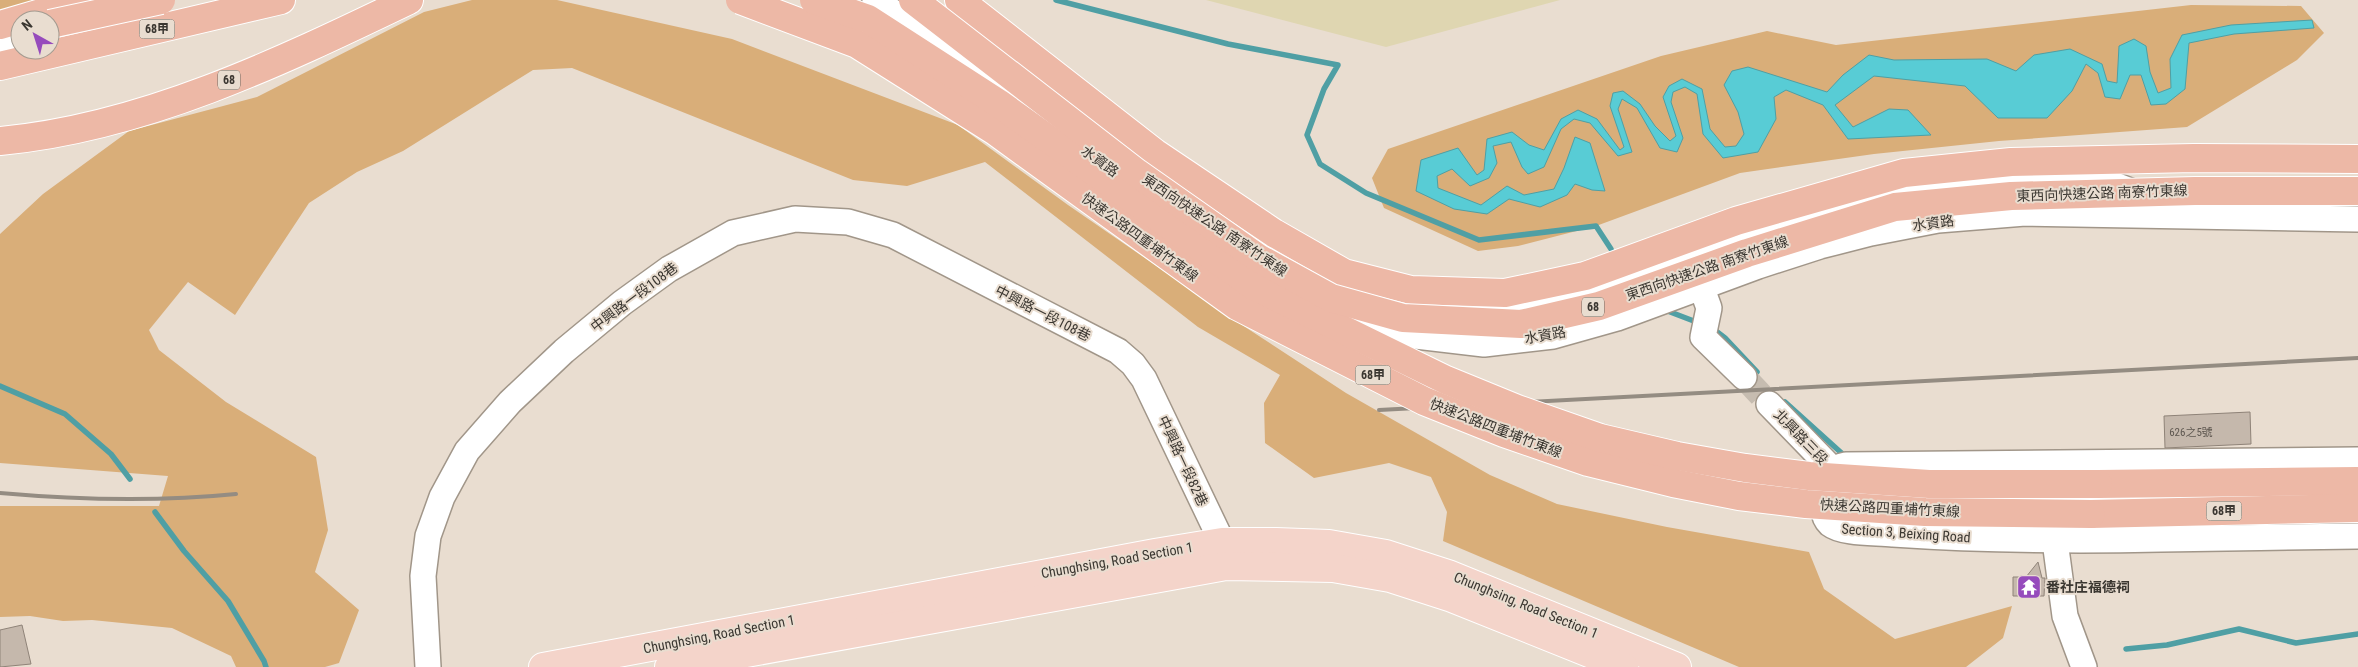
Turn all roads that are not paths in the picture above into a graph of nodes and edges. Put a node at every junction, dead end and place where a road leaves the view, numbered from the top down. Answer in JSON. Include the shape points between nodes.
{"nodes":[{"id":1,"x":85,"y":0,"type":"edge"},
{"id":2,"x":134,"y":0,"type":"edge"},
{"id":3,"x":161,"y":0,"type":"edge"},
{"id":4,"x":280,"y":0,"type":"edge"},
{"id":5,"x":409,"y":0,"type":"edge"},
{"id":6,"x":740,"y":0,"type":"edge"},
{"id":7,"x":814,"y":0,"type":"edge"},
{"id":8,"x":875,"y":0,"type":"edge"},
{"id":9,"x":913,"y":0,"type":"edge"},
{"id":10,"x":959,"y":0,"type":"edge"},
{"id":11,"x":60,"y":23,"type":"edge"},
{"id":12,"x":60,"y":24,"type":"edge"},
{"id":13,"x":0,"y":25,"type":"edge"},
{"id":14,"x":60,"y":41,"type":"edge"},
{"id":15,"x":957,"y":55,"type":"junction"},
{"id":16,"x":0,"y":141,"type":"edge"},
{"id":17,"x":2358,"y":159,"type":"edge"},
{"id":18,"x":2358,"y":190,"type":"edge"},
{"id":19,"x":2200,"y":217,"type":"junction"},
{"id":20,"x":2358,"y":219,"type":"edge"},
{"id":21,"x":1689,"y":252,"type":"junction"},
{"id":22,"x":1705,"y":298,"type":"junction"},
{"id":23,"x":1744,"y":377,"type":"tunnel mouth"},
{"id":24,"x":1144,"y":379,"type":"joint"},
{"id":25,"x":1769,"y":404,"type":"tunnel mouth"},
{"id":26,"x":2358,"y":460,"type":"edge"},
{"id":27,"x":1833,"y":470,"type":"junction"},
{"id":28,"x":2358,"y":481,"type":"edge"},
{"id":29,"x":2358,"y":508,"type":"edge"},
{"id":30,"x":2358,"y":536,"type":"edge"},
{"id":31,"x":2056,"y":541,"type":"junction"},
{"id":32,"x":1222,"y":542,"type":"junction"},
{"id":33,"x":428,"y":667,"type":"edge"},
{"id":34,"x":543,"y":667,"type":"edge"},
{"id":35,"x":669,"y":667,"type":"edge"},
{"id":36,"x":1624,"y":667,"type":"edge"},
{"id":37,"x":1677,"y":667,"type":"edge"},
{"id":38,"x":2084,"y":667,"type":"edge"}],
"edges":[{"from":1,"to":13,"type":"highway"},
{"from":2,"to":11,"type":"street"},
{"from":3,"to":12,"type":"highway","number":"68甲","bridge":true},
{"from":4,"to":14,"type":"highway","number":"68甲"},
{"from":5,"to":16,"type":"highway","number":"68","via":[[296,54],[164,106],[41,137]]},
{"from":6,"to":29,"type":"highway","name":"快速公路四重埔竹東線","number":"68甲","bridge":true,"via":[[857,44],[995,131],[1237,306],[1424,401],[1588,462],[1739,496],[1925,512],[2091,514]]},
{"from":7,"to":28,"type":"highway","name":"快速公路四重埔竹東線","number":"68甲","bridge":true,"via":[[868,20],[998,103],[1254,286],[1446,380],[1600,438],[1745,468],[1930,484]]},
{"from":8,"to":15,"type":"street","name":"水資路"},
{"from":9,"to":18,"type":"highway","name":"東西向快速公路 南寮竹東線","number":"68","bridge":true,"via":[[1136,173],[1258,258],[1331,298],[1403,318],[1520,324],[1599,306],[1747,252],[1895,207],[2011,196]]},
{"from":10,"to":17,"type":"highway","name":"東西向快速公路 南寮竹東線","number":"68","via":[[1155,153],[1274,233],[1344,273],[1411,290],[1506,294],[1585,276],[1736,221],[1904,173],[2011,162]]},
{"from":15,"to":21,"type":"street","name":"水資路","via":[[1277,246],[1353,286],[1406,302],[1511,309],[1591,289]]},
{"from":15,"to":22,"type":"street","name":"水資路","via":[[1131,184],[1261,271],[1341,316],[1399,334],[1484,344],[1553,336]]},
{"from":19,"to":20,"type":"street","name":"水資路"},
{"from":19,"to":21,"type":"street","name":"水資路","via":[[2091,176],[2030,176],[1898,190],[1796,217]]},
{"from":19,"to":22,"type":"street","name":"水資路","via":[[2025,213],[1938,220],[1820,246]]},
{"from":21,"to":22,"type":"street"},
{"from":22,"to":23,"type":"street","via":[[1702,337]]},
{"from":24,"to":32,"type":"street","name":"中興路一段82巷"},
{"from":24,"to":33,"type":"street","name":"中興路一段108巷","via":[[1118,351],[893,235],[848,222],[795,219],[733,233],[669,269],[622,303],[510,402],[467,451],[442,497],[428,536],[423,576]]},
{"from":25,"to":27,"type":"street","name":"北興路三段"},
{"from":26,"to":27,"type":"street","via":[[1846,465]]},
{"from":27,"to":31,"type":"street","name":"Section 3, Beixing Road","via":[[1826,481],[1824,516],[1842,530]]},
{"from":30,"to":31,"type":"street","name":"Section 3, Beixing Road"},
{"from":31,"to":38,"type":"street","via":[[2065,616]]},
{"from":32,"to":34,"type":"main road","name":"Chunghsing, Road Section 1"},
{"from":32,"to":37,"type":"main road","name":"Chunghsing, Road Section 1","via":[[1330,544],[1386,554],[1448,574]]},
{"from":35,"to":36,"type":"main road","name":"Chunghsing, Road Section 1","via":[[1226,566],[1333,568],[1390,578],[1452,598]]}]}
